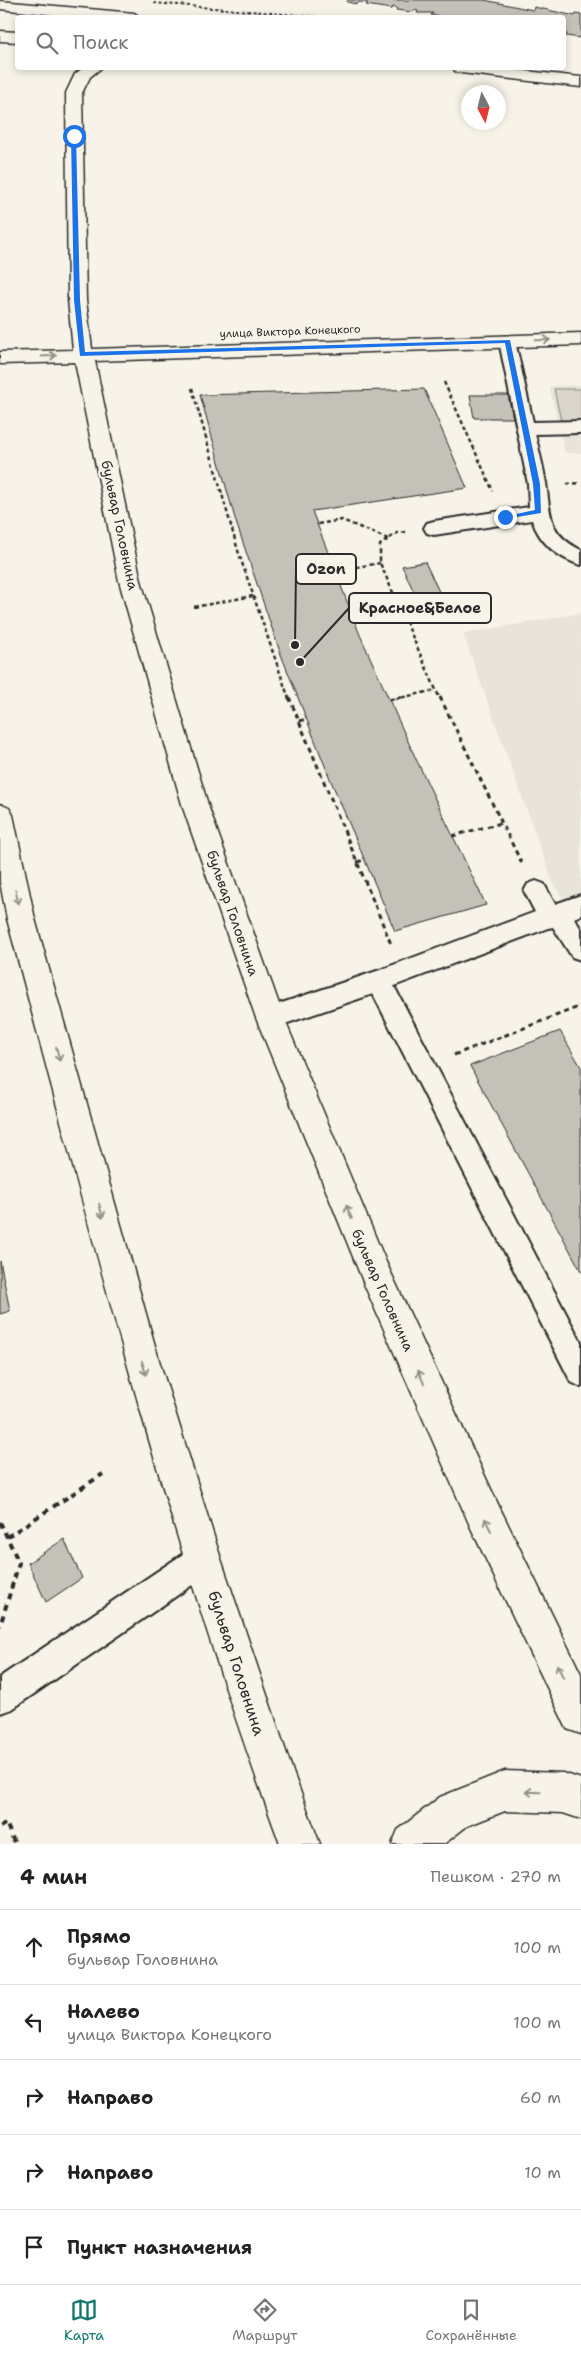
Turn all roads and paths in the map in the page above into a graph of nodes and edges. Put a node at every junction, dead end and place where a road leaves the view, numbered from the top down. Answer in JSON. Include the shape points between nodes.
{"nodes":[{"id":1,"x":153,"y":3,"type":"dead end"},
{"id":2,"x":0,"y":5,"type":"edge"},
{"id":3,"x":103,"y":15,"type":"edge"},
{"id":4,"x":295,"y":15,"type":"edge"},
{"id":5,"x":0,"y":16,"type":"edge"},
{"id":6,"x":15,"y":17,"type":"edge"},
{"id":7,"x":0,"y":36,"type":"edge"},
{"id":8,"x":15,"y":37,"type":"edge"},
{"id":9,"x":566,"y":66,"type":"edge"},
{"id":10,"x":581,"y":69,"type":"edge"},
{"id":11,"x":90,"y":70,"type":"edge"},
{"id":12,"x":478,"y":70,"type":"edge"},
{"id":13,"x":581,"y":82,"type":"edge"},
{"id":14,"x":581,"y":322,"type":"edge"},
{"id":15,"x":581,"y":339,"type":"edge"},
{"id":16,"x":0,"y":341,"type":"edge"},
{"id":17,"x":508,"y":341,"type":"junction"},
{"id":18,"x":81,"y":346,"type":"junction"},
{"id":19,"x":0,"y":358,"type":"edge"},
{"id":20,"x":444,"y":382,"type":"dead end"},
{"id":21,"x":192,"y":388,"type":"dead end"},
{"id":22,"x":581,"y":427,"type":"edge"},
{"id":23,"x":525,"y":428,"type":"junction"},
{"id":24,"x":539,"y":512,"type":"junction"},
{"id":25,"x":505,"y":517,"type":"junction"},
{"id":26,"x":318,"y":524,"type":"dead end"},
{"id":27,"x":434,"y":528,"type":"joint"},
{"id":28,"x":388,"y":539,"type":"junction"},
{"id":29,"x":581,"y":558,"type":"edge"},
{"id":30,"x":380,"y":563,"type":"junction"},
{"id":31,"x":336,"y":571,"type":"dead end"},
{"id":32,"x":257,"y":585,"type":"dead end"},
{"id":33,"x":250,"y":586,"type":"junction"},
{"id":34,"x":253,"y":596,"type":"junction"},
{"id":35,"x":194,"y":607,"type":"dead end"},
{"id":36,"x":436,"y":690,"type":"junction"},
{"id":37,"x":389,"y":700,"type":"dead end"},
{"id":38,"x":306,"y":720,"type":"dead end"},
{"id":39,"x":299,"y":721,"type":"junction"},
{"id":40,"x":0,"y":815,"type":"edge"},
{"id":41,"x":501,"y":823,"type":"junction"},
{"id":42,"x":452,"y":836,"type":"dead end"},
{"id":43,"x":364,"y":860,"type":"dead end"},
{"id":44,"x":356,"y":862,"type":"junction"},
{"id":45,"x":536,"y":891,"type":"joint"},
{"id":46,"x":581,"y":905,"type":"edge"},
{"id":47,"x":554,"y":916,"type":"junction"},
{"id":48,"x":581,"y":950,"type":"edge"},
{"id":49,"x":391,"y":976,"type":"junction"},
{"id":50,"x":581,"y":1006,"type":"edge"},
{"id":51,"x":270,"y":1018,"type":"junction"},
{"id":52,"x":424,"y":1067,"type":"junction"},
{"id":53,"x":581,"y":1372,"type":"edge"},
{"id":54,"x":103,"y":1474,"type":"dead end"},
{"id":55,"x":0,"y":1522,"type":"edge"},
{"id":56,"x":7,"y":1538,"type":"junction"},
{"id":57,"x":203,"y":1559,"type":"junction"},
{"id":58,"x":0,"y":1626,"type":"edge"},
{"id":59,"x":0,"y":1697,"type":"edge"},
{"id":60,"x":581,"y":1715,"type":"edge"},
{"id":61,"x":581,"y":1799,"type":"edge"},
{"id":62,"x":0,"y":1827,"type":"edge"},
{"id":63,"x":15,"y":1844,"type":"edge"},
{"id":64,"x":300,"y":1844,"type":"edge"},
{"id":65,"x":412,"y":1844,"type":"edge"}],
"edges":[{"from":1,"to":4,"type":"path"},
{"from":2,"to":3,"type":"street"},
{"from":5,"to":6,"type":"street"},
{"from":7,"to":8,"type":"street"},
{"from":9,"to":10,"type":"street"},
{"from":11,"to":18,"type":"street","name":"бульвар Головнина","via":[[83,74],[74,93]]},
{"from":12,"to":13,"type":"street"},
{"from":14,"to":18,"type":"street","name":"улица Виктора Конецкого"},
{"from":17,"to":15,"type":"street","name":"улица Виктора Конецкого","one_way":true},
{"from":16,"to":18,"type":"street","name":"улица Виктора Конецкого"},
{"from":17,"to":18,"type":"street","name":"улица Виктора Конецкого"},
{"from":17,"to":23,"type":"lane"},
{"from":19,"to":18,"type":"street","name":"улица Виктора Конецкого","one_way":true},
{"from":18,"to":51,"type":"street","name":"бульвар Головнина","via":[[130,581],[196,808]]},
{"from":20,"to":25,"type":"path"},
{"from":21,"to":33,"type":"path"},
{"from":22,"to":23,"type":"lane"},
{"from":23,"to":24,"type":"lane"},
{"from":24,"to":25,"type":"lane"},
{"from":24,"to":29,"type":"lane","via":[[545,530],[561,548]]},
{"from":25,"to":27,"type":"lane"},
{"from":26,"to":28,"type":"path","via":[[342,520]]},
{"from":27,"to":28,"type":"path","via":[[397,533]]},
{"from":28,"to":30,"type":"path","via":[[380,545]]},
{"from":30,"to":31,"type":"path"},
{"from":30,"to":36,"type":"path"},
{"from":32,"to":33,"type":"path"},
{"from":33,"to":34,"type":"path"},
{"from":34,"to":35,"type":"path"},
{"from":34,"to":39,"type":"path"},
{"from":36,"to":37,"type":"path"},
{"from":36,"to":41,"type":"path"},
{"from":38,"to":39,"type":"path"},
{"from":39,"to":44,"type":"path"},
{"from":40,"to":57,"type":"street","name":"бульвар Головнина","one_way":true,"via":[[29,947],[142,1360]]},
{"from":41,"to":42,"type":"path"},
{"from":41,"to":45,"type":"path"},
{"from":43,"to":44,"type":"path"},
{"from":44,"to":49,"type":"path"},
{"from":45,"to":47,"type":"lane"},
{"from":46,"to":47,"type":"lane"},
{"from":47,"to":48,"type":"lane"},
{"from":47,"to":49,"type":"lane"},
{"from":49,"to":51,"type":"lane"},
{"from":49,"to":52,"type":"lane"},
{"from":50,"to":52,"type":"path"},
{"from":60,"to":51,"type":"street","name":"бульвар Головнина","one_way":true,"via":[[483,1513],[375,1273]]},
{"from":52,"to":53,"type":"lane"},
{"from":54,"to":56,"type":"path"},
{"from":55,"to":56,"type":"path"},
{"from":56,"to":58,"type":"path","via":[[19,1563]]},
{"from":57,"to":59,"type":"lane"},
{"from":57,"to":64,"type":"street","name":"бульвар Головнина"},
{"from":61,"to":65,"type":"street","one_way":true,"via":[[563,1793],[506,1791],[454,1811]]},
{"from":62,"to":63,"type":"path","via":[[6,1823]]}]}
